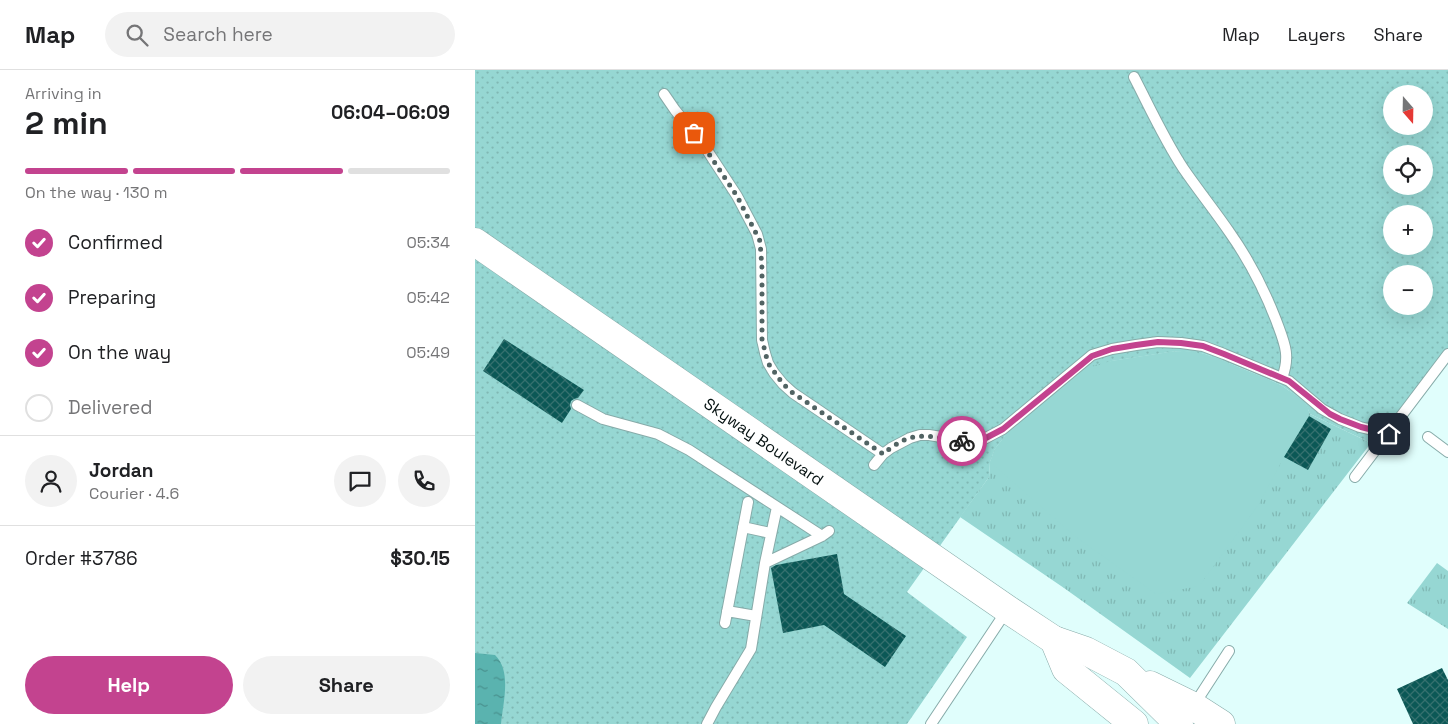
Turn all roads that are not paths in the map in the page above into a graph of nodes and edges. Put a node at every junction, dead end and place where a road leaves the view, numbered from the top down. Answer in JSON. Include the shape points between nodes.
{"nodes":[{"id":1,"x":1134,"y":78,"type":"dead end"},
{"id":2,"x":664,"y":94,"type":"dead end"},
{"id":3,"x":475,"y":242,"type":"edge"},
{"id":4,"x":1448,"y":354,"type":"edge"},
{"id":5,"x":1283,"y":378,"type":"junction"},
{"id":6,"x":577,"y":405,"type":"dead end"},
{"id":7,"x":1389,"y":434,"type":"junction"},
{"id":8,"x":1428,"y":437,"type":"dead end"},
{"id":9,"x":1448,"y":452,"type":"edge"},
{"id":10,"x":883,"y":454,"type":"junction"},
{"id":11,"x":874,"y":465,"type":"dead end"},
{"id":12,"x":1355,"y":477,"type":"dead end"},
{"id":13,"x":748,"y":502,"type":"dead end"},
{"id":14,"x":777,"y":507,"type":"junction"},
{"id":15,"x":743,"y":527,"type":"junction"},
{"id":16,"x":771,"y":533,"type":"junction"},
{"id":17,"x":765,"y":563,"type":"junction"},
{"id":18,"x":1007,"y":609,"type":"junction"},
{"id":19,"x":727,"y":611,"type":"junction"},
{"id":20,"x":756,"y":616,"type":"junction"},
{"id":21,"x":725,"y":622,"type":"dead end"},
{"id":22,"x":1054,"y":640,"type":"junction"},
{"id":23,"x":1229,"y":651,"type":"dead end"},
{"id":24,"x":1186,"y":715,"type":"edge"},
{"id":25,"x":707,"y":724,"type":"edge"},
{"id":26,"x":931,"y":724,"type":"edge"},
{"id":27,"x":1134,"y":724,"type":"edge"},
{"id":28,"x":1221,"y":724,"type":"edge"}],
"edges":[{"from":1,"to":5,"type":"lane","via":[[1183,167],[1254,270],[1286,347],[1287,368]]},
{"from":2,"to":10,"type":"lane","via":[[713,159],[760,241],[762,340],[774,373],[793,393]]},
{"from":3,"to":18,"type":"main road","name":"Skyway Boulevard"},
{"from":4,"to":7,"type":"lane"},
{"from":5,"to":7,"type":"lane","via":[[1330,414]]},
{"from":5,"to":10,"type":"lane","via":[[1203,346],[1158,342],[1112,349],[1092,356],[1003,429],[984,439],[966,442],[920,435],[900,442]]},
{"from":6,"to":14,"type":"lane","via":[[603,419],[672,440]]},
{"from":7,"to":12,"type":"lane"},
{"from":8,"to":9,"type":"lane"},
{"from":10,"to":11,"type":"lane"},
{"from":13,"to":15,"type":"lane"},
{"from":14,"to":16,"type":"lane"},
{"from":14,"to":17,"type":"lane","via":[[825,534]]},
{"from":15,"to":16,"type":"lane"},
{"from":15,"to":19,"type":"lane"},
{"from":16,"to":17,"type":"lane"},
{"from":17,"to":20,"type":"lane"},
{"from":18,"to":22,"type":"main road","name":"Skyway Boulevard"},
{"from":18,"to":26,"type":"lane"},
{"from":19,"to":20,"type":"lane"},
{"from":19,"to":21,"type":"lane"},
{"from":20,"to":25,"type":"lane","via":[[751,648]]},
{"from":22,"to":24,"type":"main road","name":"Skyway Boulevard","via":[[1086,651],[1126,672]]},
{"from":22,"to":27,"type":"main road","via":[[1066,669]]},
{"from":23,"to":24,"type":"lane"},
{"from":24,"to":28,"type":"main road","name":"Skyway Boulevard"}]}
